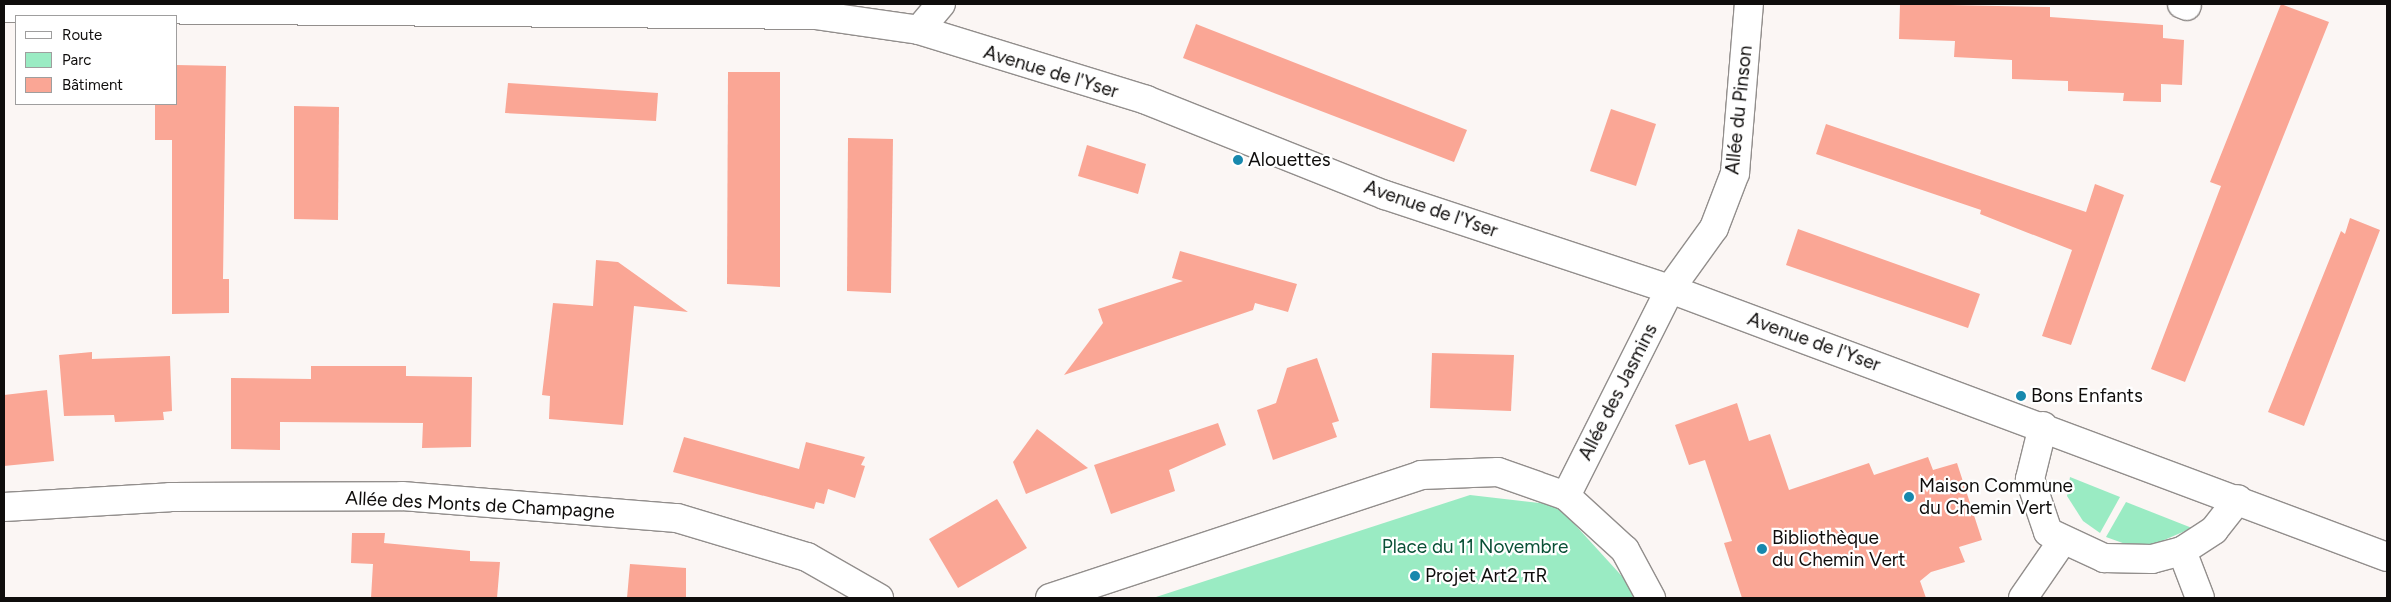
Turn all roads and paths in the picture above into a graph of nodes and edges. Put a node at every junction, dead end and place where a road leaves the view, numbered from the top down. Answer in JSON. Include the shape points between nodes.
{"nodes":[{"id":1,"x":941,"y":4,"type":"edge"},
{"id":2,"x":1749,"y":4,"type":"edge"},
{"id":3,"x":4,"y":8,"type":"edge"},
{"id":4,"x":919,"y":30,"type":"junction"},
{"id":5,"x":1670,"y":289,"type":"junction"},
{"id":6,"x":2044,"y":426,"type":"junction"},
{"id":7,"x":1566,"y":496,"type":"junction"},
{"id":8,"x":2238,"y":499,"type":"junction"},
{"id":9,"x":4,"y":507,"type":"edge"},
{"id":10,"x":2063,"y":540,"type":"junction"},
{"id":11,"x":2182,"y":551,"type":"junction"},
{"id":12,"x":2387,"y":557,"type":"edge"},
{"id":13,"x":879,"y":598,"type":"edge"},
{"id":14,"x":1050,"y":598,"type":"edge"},
{"id":15,"x":1651,"y":598,"type":"edge"},
{"id":16,"x":2023,"y":598,"type":"edge"},
{"id":17,"x":2200,"y":598,"type":"edge"}],
"edges":[{"from":1,"to":4,"type":"street"},
{"from":2,"to":5,"type":"street","name":"Allée du Pinson","via":[[1735,173],[1714,228]]},
{"from":3,"to":4,"type":"street","name":"Avenue de l'Yser","via":[[258,14],[815,15]]},
{"from":4,"to":5,"type":"street","name":"Avenue de l'Yser","via":[[1146,100],[1385,195]]},
{"from":5,"to":6,"type":"street","name":"Avenue de l'Yser"},
{"from":5,"to":7,"type":"street","name":"Allée des Jasmins"},
{"from":6,"to":8,"type":"street","name":"Avenue de l'Yser"},
{"from":6,"to":10,"type":"street","via":[[2030,479],[2048,532]]},
{"from":7,"to":14,"type":"street","via":[[1498,472],[1421,475]]},
{"from":7,"to":15,"type":"street","via":[[1626,550]]},
{"from":8,"to":11,"type":"street","via":[[2214,530]]},
{"from":8,"to":12,"type":"street","name":"Avenue de l'Yser"},
{"from":9,"to":13,"type":"street","name":"Allée des Monts de Champagne","via":[[170,497],[402,496],[677,518],[807,557]]},
{"from":10,"to":11,"type":"street","via":[[2104,558],[2152,559]]},
{"from":10,"to":16,"type":"street"},
{"from":11,"to":17,"type":"street"}]}
